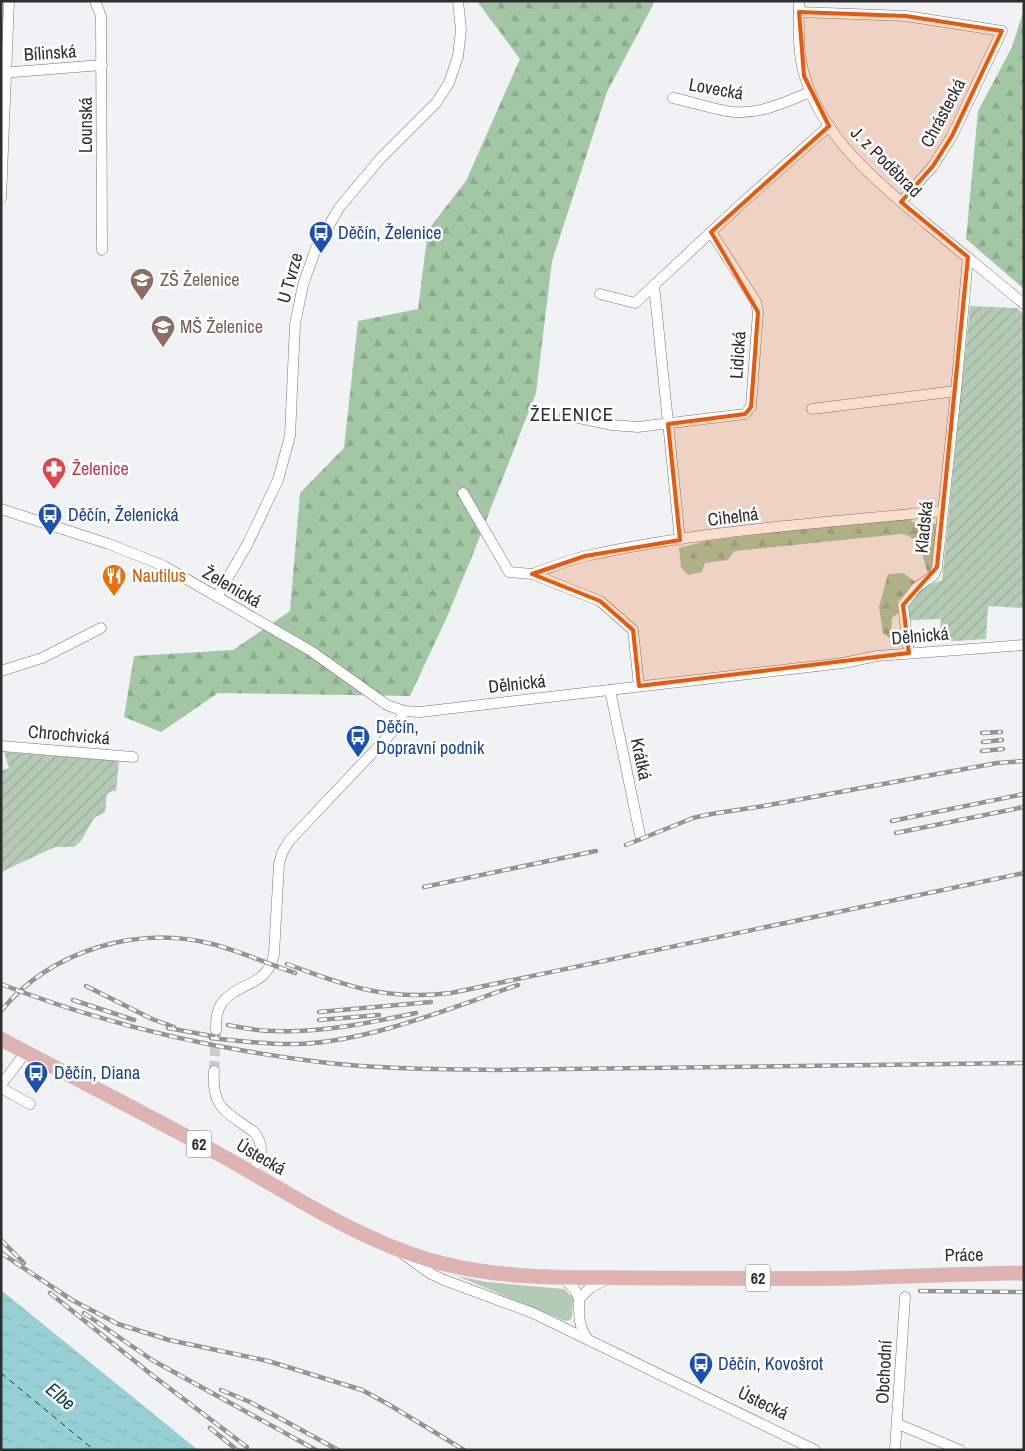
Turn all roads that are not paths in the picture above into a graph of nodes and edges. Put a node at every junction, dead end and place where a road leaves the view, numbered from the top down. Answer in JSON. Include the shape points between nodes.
{"nodes":[{"id":1,"x":9,"y":1,"type":"edge"},
{"id":2,"x":95,"y":1,"type":"edge"},
{"id":3,"x":458,"y":1,"type":"edge"},
{"id":4,"x":799,"y":7,"type":"edge"},
{"id":5,"x":102,"y":65,"type":"junction"},
{"id":6,"x":4,"y":72,"type":"edge"},
{"id":7,"x":810,"y":92,"type":"junction"},
{"id":8,"x":673,"y":98,"type":"dead end"},
{"id":9,"x":829,"y":126,"type":"junction"},
{"id":10,"x":1,"y":198,"type":"edge"},
{"id":11,"x":901,"y":202,"type":"junction"},
{"id":12,"x":711,"y":232,"type":"junction"},
{"id":13,"x":102,"y":250,"type":"dead end"},
{"id":14,"x":968,"y":257,"type":"junction"},
{"id":15,"x":654,"y":285,"type":"junction"},
{"id":16,"x":600,"y":294,"type":"dead end"},
{"id":17,"x":1024,"y":304,"type":"edge"},
{"id":18,"x":956,"y":391,"type":"junction"},
{"id":19,"x":812,"y":409,"type":"dead end"},
{"id":20,"x":565,"y":415,"type":"dead end"},
{"id":21,"x":668,"y":424,"type":"junction"},
{"id":22,"x":463,"y":493,"type":"dead end"},
{"id":23,"x":1,"y":509,"type":"edge"},
{"id":24,"x":942,"y":511,"type":"junction"},
{"id":25,"x":680,"y":540,"type":"junction"},
{"id":26,"x":532,"y":574,"type":"junction"},
{"id":27,"x":217,"y":597,"type":"junction"},
{"id":28,"x":101,"y":628,"type":"dead end"},
{"id":29,"x":1024,"y":645,"type":"edge"},
{"id":30,"x":910,"y":653,"type":"junction"},
{"id":31,"x":1,"y":671,"type":"edge"},
{"id":32,"x":639,"y":686,"type":"junction"},
{"id":33,"x":610,"y":690,"type":"junction"},
{"id":34,"x":404,"y":711,"type":"junction"},
{"id":35,"x":1,"y":746,"type":"edge"},
{"id":36,"x":133,"y":757,"type":"dead end"},
{"id":37,"x":640,"y":835,"type":"dead end"},
{"id":38,"x":216,"y":1030,"type":"tunnel mouth"},
{"id":39,"x":1,"y":1039,"type":"edge"},
{"id":40,"x":26,"y":1052,"type":"junction"},
{"id":41,"x":214,"y":1071,"type":"tunnel mouth"},
{"id":42,"x":1,"y":1086,"type":"edge"},
{"id":43,"x":30,"y":1104,"type":"dead end"},
{"id":44,"x":252,"y":1174,"type":"junction"},
{"id":45,"x":396,"y":1249,"type":"junction"},
{"id":46,"x":1024,"y":1273,"type":"edge"},
{"id":47,"x":563,"y":1277,"type":"junction"},
{"id":48,"x":611,"y":1277,"type":"junction"},
{"id":49,"x":905,"y":1297,"type":"dead end"},
{"id":50,"x":579,"y":1299,"type":"junction"},
{"id":51,"x":587,"y":1338,"type":"junction"},
{"id":52,"x":898,"y":1424,"type":"junction"},
{"id":53,"x":815,"y":1450,"type":"edge"},
{"id":54,"x":895,"y":1450,"type":"edge"},
{"id":55,"x":960,"y":1450,"type":"edge"}],
"edges":[{"from":1,"to":6,"type":"street"},
{"from":2,"to":5,"type":"street","name":"Lounská","via":[[102,16]]},
{"from":3,"to":27,"type":"street","name":"U Tvrze","via":[[461,30],[458,56],[449,83],[436,103],[380,159],[339,208],[316,248],[303,285],[295,324],[290,436],[278,480],[248,543]]},
{"from":4,"to":7,"type":"street","name":"J. z Poděbrad","via":[[800,59]]},
{"from":4,"to":11,"type":"street","name":"Chrástecká","via":[[906,16],[1002,31],[952,136],[933,166]]},
{"from":5,"to":6,"type":"street","name":"Bílinská"},
{"from":5,"to":13,"type":"street","name":"Lounská"},
{"from":6,"to":10,"type":"street"},
{"from":7,"to":8,"type":"street","name":"Lovecká","via":[[774,107],[735,112]]},
{"from":7,"to":9,"type":"street","name":"J. z Poděbrad"},
{"from":9,"to":11,"type":"street","name":"J. z Poděbrad","via":[[874,178]]},
{"from":9,"to":12,"type":"street"},
{"from":11,"to":14,"type":"street","name":"J. z Poděbrad"},
{"from":12,"to":15,"type":"street"},
{"from":12,"to":21,"type":"street","name":"Lidická","via":[[756,302],[751,407],[745,414]]},
{"from":14,"to":17,"type":"street","name":"J. z Poděbrad"},
{"from":14,"to":18,"type":"street","name":"Kladská"},
{"from":15,"to":16,"type":"street","via":[[635,303]]},
{"from":15,"to":21,"type":"street"},
{"from":18,"to":19,"type":"street"},
{"from":18,"to":24,"type":"street","name":"Kladská"},
{"from":20,"to":21,"type":"street","via":[[612,425]]},
{"from":21,"to":25,"type":"street"},
{"from":22,"to":26,"type":"street","via":[[508,572]]},
{"from":23,"to":27,"type":"street","name":"Želenická","via":[[164,566]]},
{"from":24,"to":25,"type":"street","name":"Cihelná"},
{"from":24,"to":30,"type":"street","name":"Kladská","via":[[934,575],[916,588],[903,605]]},
{"from":25,"to":26,"type":"street","name":"Cihelná","via":[[585,556]]},
{"from":26,"to":32,"type":"street","via":[[600,601],[633,630]]},
{"from":27,"to":34,"type":"street","name":"Želenická","via":[[311,652],[387,705]]},
{"from":28,"to":31,"type":"street","via":[[42,658]]},
{"from":29,"to":30,"type":"street","name":"Dělnická"},
{"from":30,"to":32,"type":"street","name":"Dělnická"},
{"from":32,"to":33,"type":"street","name":"Dělnická"},
{"from":33,"to":34,"type":"street","name":"Dělnická","via":[[420,712]]},
{"from":33,"to":37,"type":"street","name":"Krátká"},
{"from":34,"to":38,"type":"street","via":[[396,728],[288,841],[279,864],[271,964],[262,976],[221,1004]]},
{"from":35,"to":36,"type":"street","name":"Chrochvická"},
{"from":39,"to":40,"type":"main road","name":"Ústecká","number":"62"},
{"from":40,"to":42,"type":"street"},
{"from":40,"to":44,"type":"main road","name":"Ústecká","number":"62"},
{"from":41,"to":44,"type":"street","via":[[213,1087],[220,1106],[260,1139],[261,1158]]},
{"from":42,"to":43,"type":"street"},
{"from":44,"to":45,"type":"main road","name":"Ústecká","number":"62","via":[[335,1221]]},
{"from":45,"to":47,"type":"main road","name":"Ústecká","number":"62","via":[[479,1271]]},
{"from":45,"to":51,"type":"street","name":"Ústecká","via":[[431,1274],[533,1313]]},
{"from":46,"to":48,"type":"main road","name":"Práce","number":"62","via":[[830,1278]]},
{"from":47,"to":48,"type":"main road","name":"Ústecká","number":"62"},
{"from":47,"to":50,"type":"street"},
{"from":48,"to":50,"type":"street","via":[[590,1288]]},
{"from":49,"to":52,"type":"street","name":"Obchodní"},
{"from":50,"to":51,"type":"street","via":[[579,1318]]},
{"from":51,"to":53,"type":"street","name":"Ústecká"},
{"from":52,"to":54,"type":"street","name":"Obchodní"},
{"from":52,"to":55,"type":"street"}]}
